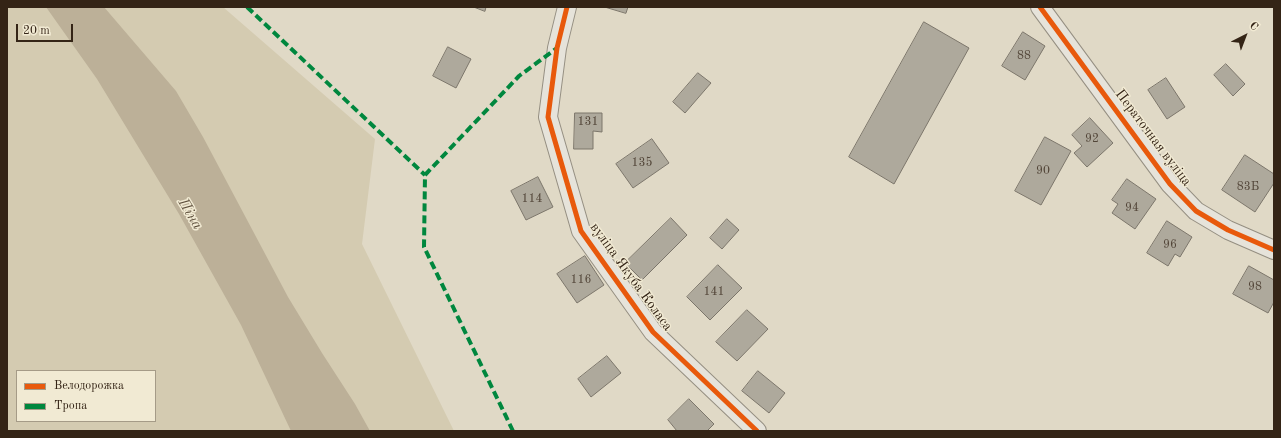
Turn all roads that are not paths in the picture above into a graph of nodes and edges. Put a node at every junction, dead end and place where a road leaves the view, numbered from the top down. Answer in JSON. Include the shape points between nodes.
{"nodes":[{"id":1,"x":567,"y":7,"type":"edge"},
{"id":2,"x":1040,"y":7,"type":"edge"},
{"id":3,"x":1274,"y":250,"type":"edge"},
{"id":4,"x":757,"y":431,"type":"edge"}],
"edges":[{"from":1,"to":4,"type":"street","name":"вуліца Якуба Коласа","via":[[557,48],[548,117],[581,231],[653,332]]},
{"from":2,"to":3,"type":"street","name":"Ператочная вуліца","via":[[1170,184],[1196,211],[1228,230]]}]}
